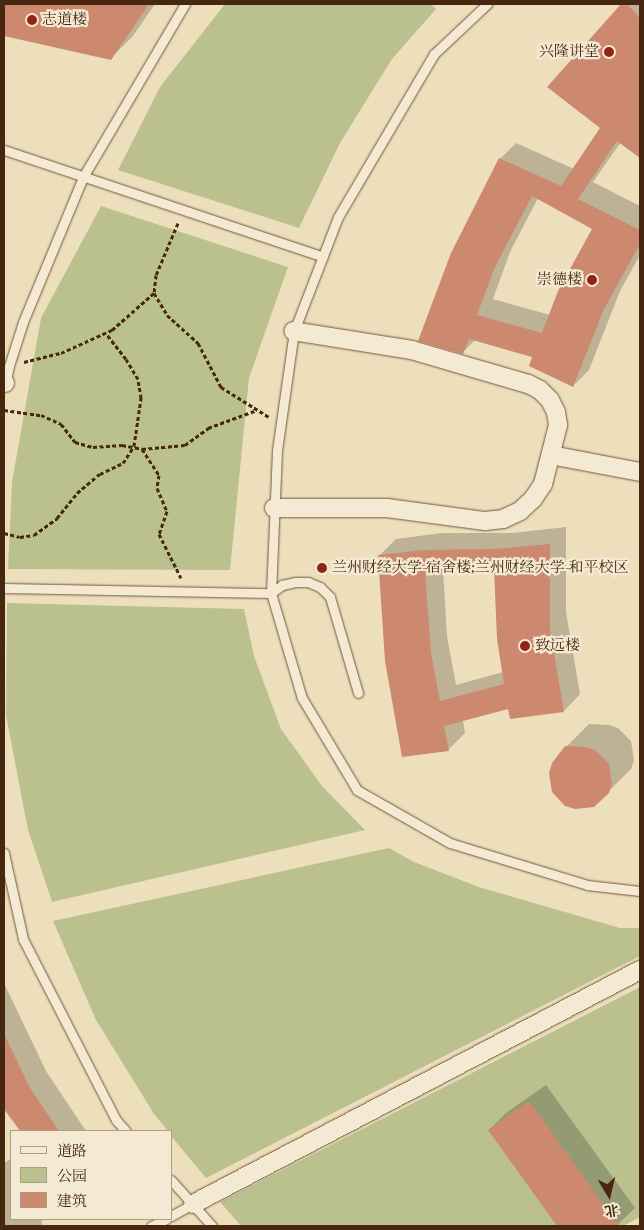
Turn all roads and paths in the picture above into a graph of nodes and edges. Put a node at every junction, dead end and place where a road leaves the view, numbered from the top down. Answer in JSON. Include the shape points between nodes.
{"nodes":[{"id":1,"x":185,"y":4,"type":"edge"},
{"id":2,"x":487,"y":4,"type":"edge"},
{"id":3,"x":4,"y":150,"type":"edge"},
{"id":4,"x":83,"y":177,"type":"junction"},
{"id":5,"x":183,"y":211,"type":"junction"},
{"id":6,"x":323,"y":257,"type":"junction"},
{"id":7,"x":154,"y":293,"type":"junction"},
{"id":8,"x":294,"y":331,"type":"junction"},
{"id":9,"x":106,"y":333,"type":"junction"},
{"id":10,"x":8,"y":366,"type":"junction"},
{"id":11,"x":4,"y":386,"type":"edge"},
{"id":12,"x":4,"y":410,"type":"edge"},
{"id":13,"x":258,"y":410,"type":"junction"},
{"id":14,"x":280,"y":425,"type":"junction"},
{"id":15,"x":134,"y":446,"type":"junction"},
{"id":16,"x":142,"y":449,"type":"junction"},
{"id":17,"x":551,"y":455,"type":"junction"},
{"id":18,"x":640,"y":472,"type":"edge"},
{"id":19,"x":274,"y":508,"type":"junction"},
{"id":20,"x":4,"y":533,"type":"edge"},
{"id":21,"x":4,"y":588,"type":"edge"},
{"id":22,"x":188,"y":591,"type":"junction"},
{"id":23,"x":271,"y":593,"type":"junction"},
{"id":24,"x":358,"y":693,"type":"dead end"},
{"id":25,"x":4,"y":853,"type":"edge"},
{"id":26,"x":640,"y":891,"type":"edge"},
{"id":27,"x":640,"y":970,"type":"edge"},
{"id":28,"x":125,"y":1130,"type":"edge"},
{"id":29,"x":172,"y":1181,"type":"edge"},
{"id":30,"x":193,"y":1204,"type":"junction"},
{"id":31,"x":172,"y":1215,"type":"edge"},
{"id":32,"x":164,"y":1220,"type":"edge"},
{"id":33,"x":151,"y":1226,"type":"edge"},
{"id":34,"x":212,"y":1226,"type":"edge"}],
"edges":[{"from":1,"to":4,"type":"lane"},
{"from":2,"to":6,"type":"lane","via":[[434,54],[338,217]]},
{"from":3,"to":4,"type":"lane"},
{"from":4,"to":5,"type":"lane"},
{"from":4,"to":10,"type":"lane"},
{"from":5,"to":6,"type":"lane"},
{"from":5,"to":7,"type":"path","via":[[156,275]]},
{"from":6,"to":8,"type":"lane"},
{"from":7,"to":9,"type":"path"},
{"from":7,"to":13,"type":"path","via":[[167,315],[198,343],[221,387]]},
{"from":8,"to":14,"type":"lane"},
{"from":8,"to":17,"type":"street","via":[[412,350],[534,387],[550,400],[556,412],[558,425]]},
{"from":9,"to":10,"type":"path","via":[[61,353]]},
{"from":9,"to":15,"type":"path","via":[[138,379],[141,398]]},
{"from":10,"to":11,"type":"lane"},
{"from":12,"to":15,"type":"path","via":[[41,415],[61,424],[75,442],[93,447]]},
{"from":13,"to":14,"type":"path"},
{"from":13,"to":16,"type":"path","via":[[208,428],[185,445]]},
{"from":14,"to":19,"type":"lane"},
{"from":15,"to":16,"type":"path"},
{"from":15,"to":20,"type":"path","via":[[123,463],[100,474],[77,493],[57,518],[34,535],[20,537]]},
{"from":16,"to":22,"type":"path","via":[[160,475],[157,488],[167,510],[158,534]]},
{"from":17,"to":18,"type":"street"},
{"from":17,"to":19,"type":"street","via":[[543,484],[533,499],[520,511],[503,518],[485,521],[387,508]]},
{"from":19,"to":23,"type":"lane"},
{"from":21,"to":22,"type":"lane"},
{"from":22,"to":23,"type":"lane"},
{"from":23,"to":24,"type":"lane","via":[[282,585],[308,582],[330,596]]},
{"from":23,"to":26,"type":"lane","via":[[302,698],[357,790],[450,843],[587,885]]},
{"from":25,"to":28,"type":"lane","via":[[23,939],[116,1120]]},
{"from":27,"to":30,"type":"street"},
{"from":29,"to":30,"type":"lane"},
{"from":30,"to":31,"type":"lane"},
{"from":30,"to":34,"type":"lane"},
{"from":32,"to":33,"type":"lane"}]}
